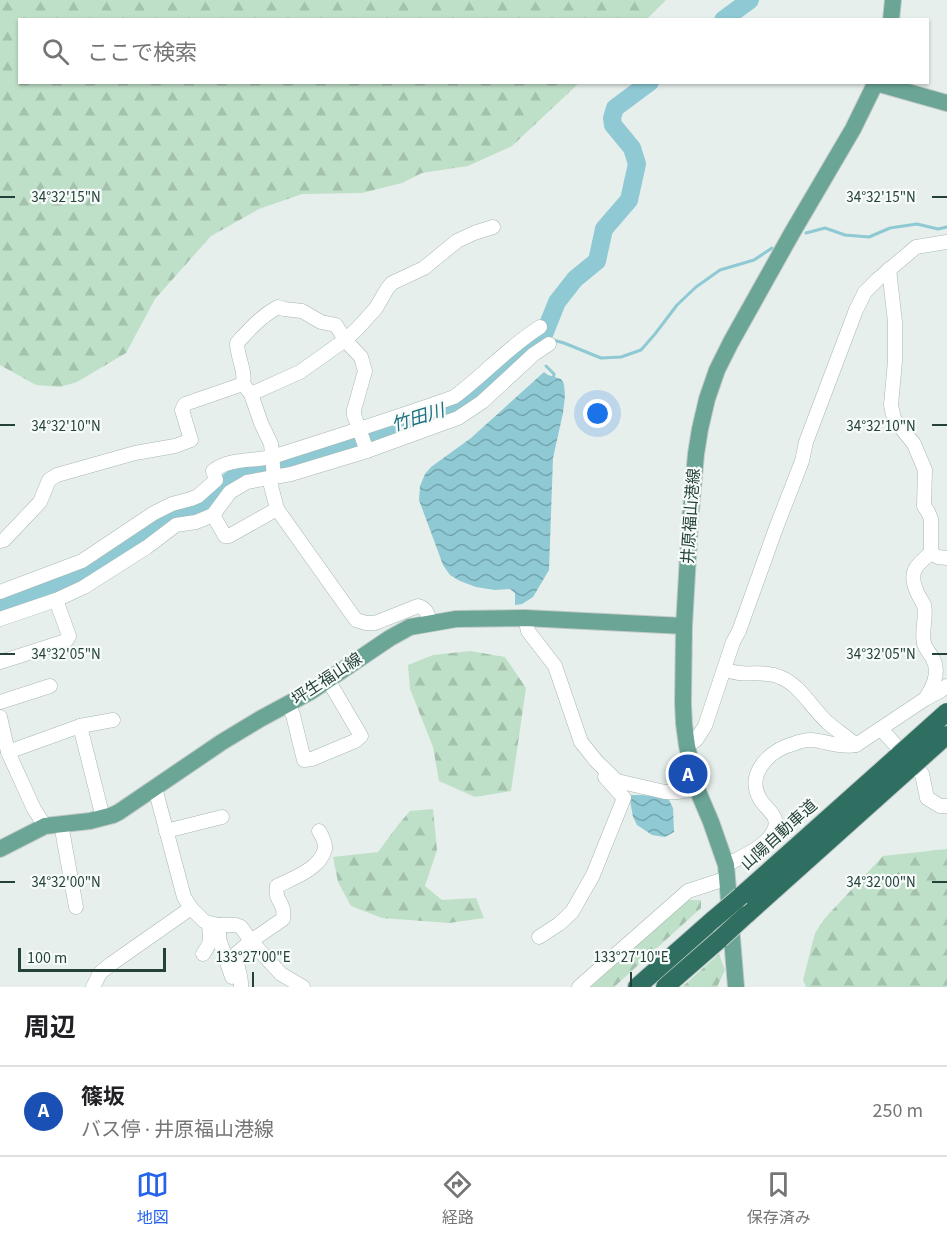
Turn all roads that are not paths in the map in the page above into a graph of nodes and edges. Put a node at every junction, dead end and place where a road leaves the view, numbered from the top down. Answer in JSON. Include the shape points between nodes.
{"nodes":[{"id":1,"x":893,"y":0,"type":"edge"},
{"id":2,"x":891,"y":18,"type":"edge"},
{"id":3,"x":876,"y":84,"type":"edge"},
{"id":4,"x":879,"y":84,"type":"edge"},
{"id":5,"x":947,"y":104,"type":"edge"},
{"id":6,"x":492,"y":227,"type":"dead end"},
{"id":7,"x":947,"y":242,"type":"edge"},
{"id":8,"x":889,"y":269,"type":"junction"},
{"id":9,"x":540,"y":327,"type":"dead end"},
{"id":10,"x":345,"y":340,"type":"junction"},
{"id":11,"x":549,"y":344,"type":"dead end"},
{"id":12,"x":247,"y":389,"type":"junction"},
{"id":13,"x":360,"y":430,"type":"junction"},
{"id":14,"x":366,"y":448,"type":"junction"},
{"id":15,"x":272,"y":469,"type":"junction"},
{"id":16,"x":222,"y":486,"type":"junction"},
{"id":17,"x":278,"y":509,"type":"junction"},
{"id":18,"x":213,"y":515,"type":"junction"},
{"id":19,"x":0,"y":541,"type":"edge"},
{"id":20,"x":931,"y":553,"type":"junction"},
{"id":21,"x":947,"y":558,"type":"edge"},
{"id":22,"x":0,"y":592,"type":"edge"},
{"id":23,"x":56,"y":600,"type":"junction"},
{"id":24,"x":525,"y":618,"type":"junction"},
{"id":25,"x":0,"y":619,"type":"edge"},
{"id":26,"x":430,"y":623,"type":"junction"},
{"id":27,"x":684,"y":626,"type":"junction"},
{"id":28,"x":0,"y":662,"type":"edge"},
{"id":29,"x":725,"y":669,"type":"junction"},
{"id":30,"x":328,"y":680,"type":"junction"},
{"id":31,"x":50,"y":686,"type":"dead end"},
{"id":32,"x":947,"y":686,"type":"edge"},
{"id":33,"x":925,"y":699,"type":"junction"},
{"id":34,"x":0,"y":702,"type":"edge"},
{"id":35,"x":288,"y":704,"type":"junction"},
{"id":36,"x":947,"y":710,"type":"edge"},
{"id":37,"x":0,"y":717,"type":"edge"},
{"id":38,"x":113,"y":720,"type":"dead end"},
{"id":39,"x":80,"y":726,"type":"junction"},
{"id":40,"x":881,"y":729,"type":"junction"},
{"id":41,"x":947,"y":735,"type":"edge"},
{"id":42,"x":856,"y":745,"type":"junction"},
{"id":43,"x":687,"y":746,"type":"junction"},
{"id":44,"x":8,"y":752,"type":"junction"},
{"id":45,"x":904,"y":761,"type":"junction"},
{"id":46,"x":597,"y":762,"type":"junction"},
{"id":47,"x":155,"y":788,"type":"junction"},
{"id":48,"x":697,"y":789,"type":"junction"},
{"id":49,"x":947,"y":806,"type":"edge"},
{"id":50,"x":222,"y":817,"type":"dead end"},
{"id":51,"x":103,"y":818,"type":"junction"},
{"id":52,"x":53,"y":825,"type":"junction"},
{"id":53,"x":166,"y":831,"type":"junction"},
{"id":54,"x":320,"y":831,"type":"dead end"},
{"id":55,"x":0,"y":849,"type":"edge"},
{"id":56,"x":727,"y":871,"type":"junction"},
{"id":57,"x":76,"y":907,"type":"dead end"},
{"id":58,"x":191,"y":908,"type":"junction"},
{"id":59,"x":214,"y":924,"type":"junction"},
{"id":60,"x":539,"y":937,"type":"dead end"},
{"id":61,"x":250,"y":941,"type":"junction"},
{"id":62,"x":203,"y":954,"type":"dead end"},
{"id":63,"x":236,"y":982,"type":"edge"},
{"id":64,"x":93,"y":987,"type":"edge"},
{"id":65,"x":303,"y":987,"type":"edge"},
{"id":66,"x":579,"y":987,"type":"edge"},
{"id":67,"x":637,"y":987,"type":"edge"},
{"id":68,"x":665,"y":987,"type":"edge"},
{"id":69,"x":734,"y":987,"type":"edge"}],
"edges":[{"from":1,"to":2,"type":"main road"},
{"from":3,"to":27,"type":"main road","name":"井原福山港線","via":[[717,370],[696,454]]},
{"from":4,"to":5,"type":"main road"},
{"from":6,"to":10,"type":"street","via":[[457,241],[424,268],[392,283],[376,308]]},
{"from":7,"to":8,"type":"street","via":[[916,247]]},
{"from":8,"to":20,"type":"street","via":[[895,322],[891,405],[894,419],[914,444],[925,470],[924,506],[931,519]]},
{"from":8,"to":29,"type":"street","via":[[866,292],[856,310]]},
{"from":9,"to":13,"type":"street","via":[[454,397]]},
{"from":10,"to":12,"type":"street","via":[[300,372]]},
{"from":10,"to":12,"type":"street","via":[[336,325],[278,306],[237,344]]},
{"from":10,"to":13,"type":"street","via":[[361,357],[365,371],[354,410]]},
{"from":11,"to":14,"type":"street","via":[[464,414],[393,442]]},
{"from":12,"to":15,"type":"street","via":[[271,444]]},
{"from":12,"to":19,"type":"street","via":[[185,404],[182,410],[190,440],[57,475],[49,480],[40,502]]},
{"from":13,"to":14,"type":"street"},
{"from":13,"to":15,"type":"street"},
{"from":14,"to":15,"type":"street","via":[[291,474]]},
{"from":15,"to":16,"type":"street","via":[[247,482]]},
{"from":15,"to":16,"type":"street","via":[[233,462],[213,471]]},
{"from":15,"to":17,"type":"street"},
{"from":16,"to":18,"type":"street"},
{"from":16,"to":22,"type":"street","via":[[154,513],[82,561]]},
{"from":17,"to":18,"type":"street","via":[[229,536],[225,536]]},
{"from":17,"to":26,"type":"street","via":[[356,620],[375,623],[418,606],[428,613]]},
{"from":18,"to":23,"type":"street","via":[[176,525],[97,580]]},
{"from":20,"to":21,"type":"street"},
{"from":20,"to":33,"type":"street","via":[[913,575],[924,607],[924,642],[936,670]]},
{"from":23,"to":25,"type":"street"},
{"from":23,"to":28,"type":"street","via":[[69,636],[66,641]]},
{"from":24,"to":26,"type":"main road","name":"坪生福山線"},
{"from":24,"to":27,"type":"main road","name":"坪生福山線"},
{"from":24,"to":46,"type":"street","via":[[528,631],[555,666],[581,742]]},
{"from":26,"to":30,"type":"main road","name":"坪生福山線","via":[[390,638]]},
{"from":27,"to":43,"type":"main road","name":"井原福山港線"},
{"from":29,"to":42,"type":"street","via":[[782,678]]},
{"from":29,"to":43,"type":"street","via":[[705,726]]},
{"from":30,"to":35,"type":"main road","name":"坪生福山線"},
{"from":30,"to":35,"type":"street","via":[[361,736],[355,741],[304,760]]},
{"from":31,"to":34,"type":"street"},
{"from":32,"to":33,"type":"street"},
{"from":33,"to":40,"type":"street"},
{"from":35,"to":47,"type":"main road","name":"坪生福山線","via":[[222,742]]},
{"from":36,"to":45,"type":"highway","name":"山陽自動車道","bridge":true,"via":[[921,735]]},
{"from":37,"to":44,"type":"street"},
{"from":38,"to":39,"type":"street"},
{"from":39,"to":44,"type":"street"},
{"from":39,"to":51,"type":"street"},
{"from":40,"to":42,"type":"street"},
{"from":40,"to":49,"type":"street","via":[[922,774],[927,798]]},
{"from":41,"to":45,"type":"highway","name":"山陽自動車道","bridge":true},
{"from":42,"to":56,"type":"street","via":[[809,740],[780,748],[766,759],[760,766],[756,788],[775,818],[775,827],[760,846]]},
{"from":43,"to":48,"type":"main road","name":"井原福山港線"},
{"from":44,"to":52,"type":"street","via":[[34,809]]},
{"from":45,"to":67,"type":"highway","name":"山陽自動車道","bridge":true},
{"from":45,"to":68,"type":"highway","name":"山陽自動車道","bridge":true,"via":[[746,915]]},
{"from":46,"to":48,"type":"street","via":[[617,781],[665,792]]},
{"from":46,"to":60,"type":"street","via":[[595,765],[624,798],[593,875],[572,912]]},
{"from":47,"to":51,"type":"main road","name":"坪生福山線"},
{"from":47,"to":53,"type":"street"},
{"from":48,"to":56,"type":"main road","name":"井原福山港線"},
{"from":50,"to":53,"type":"street"},
{"from":51,"to":52,"type":"main road","name":"坪生福山線"},
{"from":52,"to":55,"type":"main road","name":"坪生福山線"},
{"from":52,"to":57,"type":"street"},
{"from":53,"to":58,"type":"street","via":[[184,897]]},
{"from":54,"to":61,"type":"street","via":[[325,846],[317,862],[277,886],[284,919]]},
{"from":56,"to":66,"type":"street","via":[[688,891]]},
{"from":56,"to":69,"type":"main road","name":"井原福山港線"},
{"from":58,"to":59,"type":"street","via":[[204,921]]},
{"from":58,"to":64,"type":"street","via":[[111,964],[100,973]]},
{"from":59,"to":61,"type":"street","via":[[236,924]]},
{"from":59,"to":62,"type":"street","via":[[210,944]]},
{"from":59,"to":63,"type":"street"},
{"from":61,"to":63,"type":"street","via":[[236,954],[241,981]]},
{"from":61,"to":65,"type":"street","via":[[281,974]]}]}
